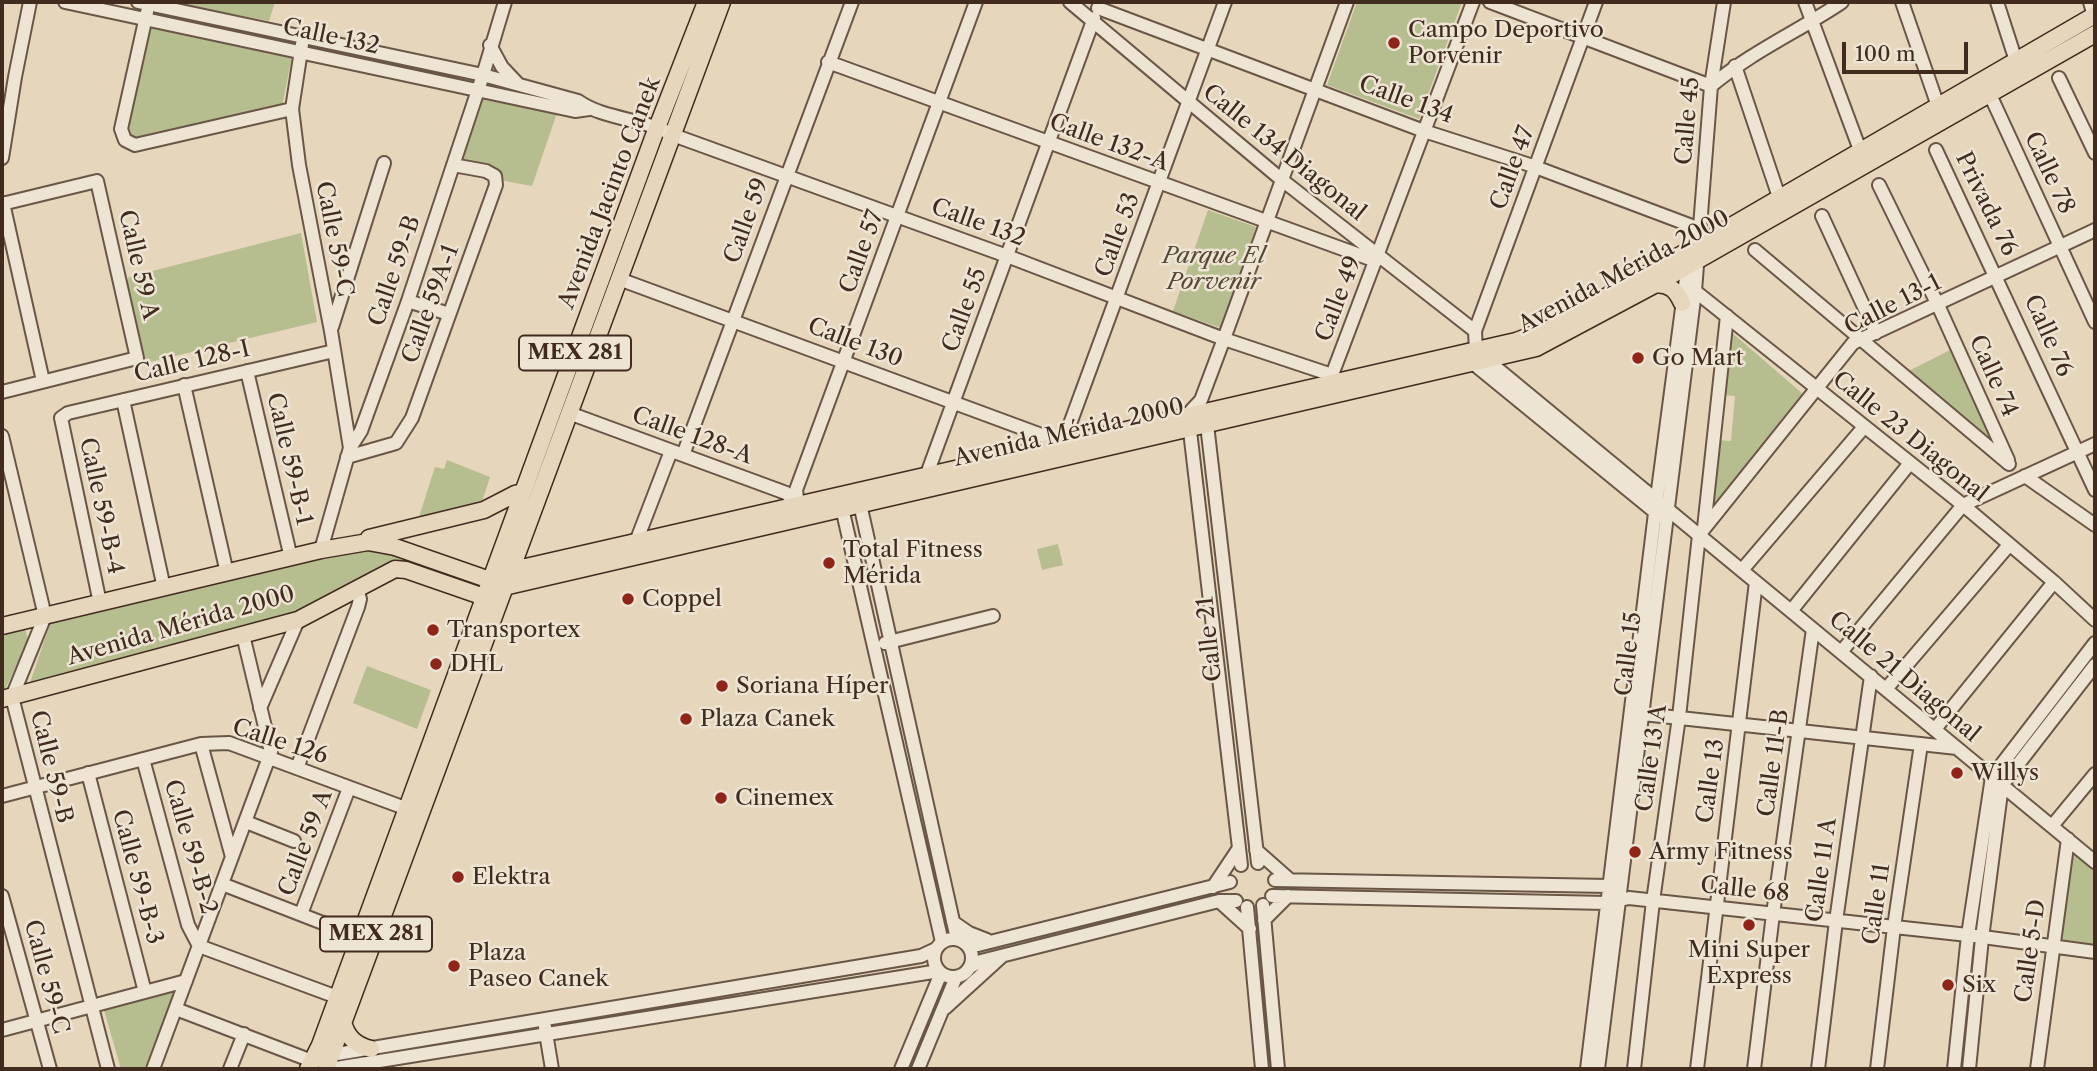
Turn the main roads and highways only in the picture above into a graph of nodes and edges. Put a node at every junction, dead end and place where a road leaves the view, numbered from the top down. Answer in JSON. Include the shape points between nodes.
{"nodes":[{"id":1,"x":706,"y":2,"type":"edge"},
{"id":2,"x":722,"y":2,"type":"edge"},
{"id":3,"x":2095,"y":15,"type":"edge"},
{"id":4,"x":2095,"y":33,"type":"edge"},
{"id":5,"x":682,"y":87,"type":"junction"},
{"id":6,"x":1986,"y":87,"type":"junction"},
{"id":7,"x":639,"y":202,"type":"junction"},
{"id":8,"x":1693,"y":251,"type":"junction"},
{"id":9,"x":1656,"y":284,"type":"junction"},
{"id":10,"x":1682,"y":303,"type":"road end"},
{"id":11,"x":1479,"y":358,"type":"junction"},
{"id":12,"x":1064,"y":450,"type":"junction"},
{"id":13,"x":523,"y":492,"type":"junction"},
{"id":14,"x":798,"y":511,"type":"junction"},
{"id":15,"x":350,"y":544,"type":"junction"},
{"id":16,"x":501,"y":579,"type":"junction"},
{"id":17,"x":484,"y":597,"type":"junction"},
{"id":18,"x":2,"y":626,"type":"edge"},
{"id":19,"x":7,"y":698,"type":"edge"},
{"id":20,"x":413,"y":811,"type":"junction"},
{"id":21,"x":343,"y":1022,"type":"junction"},
{"id":22,"x":371,"y":1049,"type":"road end"},
{"id":23,"x":320,"y":1063,"type":"edge"}],
"edges":[{"from":1,"to":5,"type":"main road","name":"Avenida Jacinto Canek","number":"MEX 281"},
{"from":2,"to":5,"type":"main road","name":"Avenida Jacinto Canek","number":"MEX 281"},
{"from":3,"to":6,"type":"main road","name":"Avenida Mérida 2000","via":[[2016,61]]},
{"from":4,"to":6,"type":"main road","name":"Avenida Mérida 2000"},
{"from":5,"to":7,"type":"main road","name":"Avenida Jacinto Canek","number":"MEX 281","via":[[673,135]]},
{"from":5,"to":7,"type":"main road","name":"Avenida Jacinto Canek","number":"MEX 281","via":[[658,126]]},
{"from":6,"to":8,"type":"main road","name":"Avenida Mérida 2000"},
{"from":6,"to":8,"type":"main road","name":"Avenida Mérida 2000","via":[[1938,106]]},
{"from":7,"to":13,"type":"main road","name":"Avenida Jacinto Canek","number":"MEX 281"},
{"from":7,"to":16,"type":"main road","name":"Avenida Jacinto Canek","number":"MEX 281","via":[[619,279]]},
{"from":8,"to":9,"type":"main road","name":"Avenida Mérida 2000"},
{"from":8,"to":11,"type":"main road","name":"Avenida Mérida 2000","via":[[1535,335]]},
{"from":9,"to":10,"type":"main road","via":[[1670,286]]},
{"from":9,"to":11,"type":"main road","name":"Avenida Mérida 2000","via":[[1536,348]]},
{"from":11,"to":12,"type":"main road","name":"Avenida Mérida 2000","via":[[1205,412],[1189,422]]},
{"from":12,"to":14,"type":"main road","name":"Avenida Mérida 2000","via":[[927,474]]},
{"from":12,"to":14,"type":"main road","name":"Avenida Mérida 2000","via":[[860,504]]},
{"from":13,"to":15,"type":"main road","via":[[484,510]]},
{"from":13,"to":16,"type":"main road","name":"Avenida Jacinto Canek","number":"MEX 281"},
{"from":14,"to":16,"type":"main road","name":"Avenida Mérida 2000"},
{"from":14,"to":16,"type":"main road","name":"Avenida Mérida 2000","via":[[636,542]]},
{"from":15,"to":16,"type":"main road","name":"Avenida Mérida 2000","via":[[381,543]]},
{"from":15,"to":18,"type":"main road","name":"Avenida Mérida 2000"},
{"from":16,"to":17,"type":"main road","name":"Avenida Jacinto Canek","number":"MEX 281"},
{"from":16,"to":20,"type":"main road","name":"Avenida Jacinto Canek","number":"MEX 281"},
{"from":17,"to":19,"type":"main road","name":"Avenida Mérida 2000","via":[[395,569],[298,620]]},
{"from":17,"to":20,"type":"main road","name":"Avenida Jacinto Canek","number":"MEX 281"},
{"from":20,"to":21,"type":"main road","name":"Avenida Jacinto Canek","number":"MEX 281"},
{"from":20,"to":23,"type":"main road","name":"Avenida Jacinto Canek","number":"MEX 281","via":[[359,937]]},
{"from":21,"to":22,"type":"main road","via":[[352,1040]]},
{"from":21,"to":23,"type":"main road","name":"Avenida Jacinto Canek","number":"MEX 281"}]}
